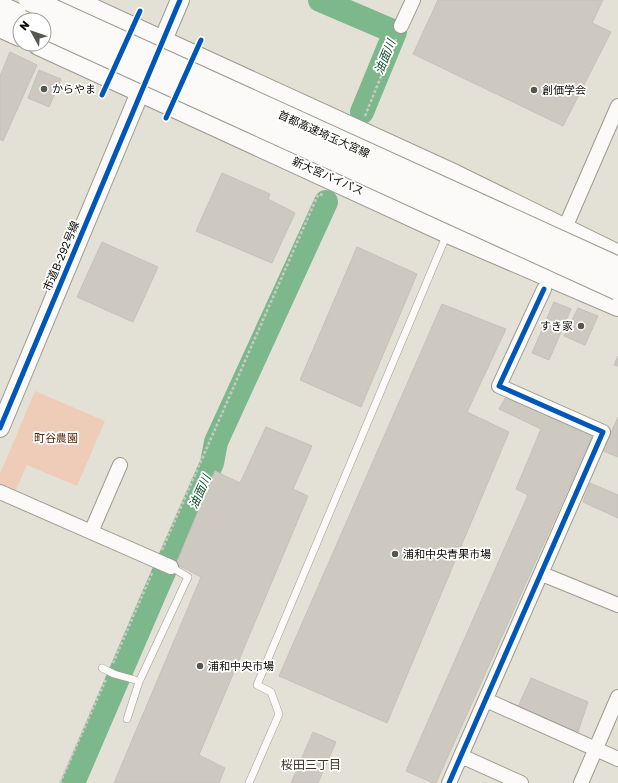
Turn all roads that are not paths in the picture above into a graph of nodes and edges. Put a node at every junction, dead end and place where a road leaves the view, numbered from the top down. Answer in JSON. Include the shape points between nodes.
{"nodes":[{"id":1,"x":30,"y":0,"type":"edge"},
{"id":2,"x":55,"y":0,"type":"edge"},
{"id":3,"x":71,"y":0,"type":"edge"},
{"id":4,"x":180,"y":0,"type":"edge"},
{"id":5,"x":413,"y":0,"type":"edge"},
{"id":6,"x":0,"y":7,"type":"edge"},
{"id":7,"x":12,"y":13,"type":"edge"},
{"id":8,"x":0,"y":26,"type":"edge"},
{"id":9,"x":401,"y":26,"type":"road end"},
{"id":10,"x":12,"y":31,"type":"edge"},
{"id":11,"x":52,"y":31,"type":"edge"},
{"id":12,"x":163,"y":41,"type":"junction"},
{"id":13,"x":52,"y":50,"type":"edge"},
{"id":14,"x":151,"y":67,"type":"junction"},
{"id":15,"x":140,"y":91,"type":"junction"},
{"id":16,"x":618,"y":106,"type":"edge"},
{"id":17,"x":312,"y":170,"type":"junction"},
{"id":18,"x":470,"y":184,"type":"junction"},
{"id":19,"x":564,"y":230,"type":"junction"},
{"id":20,"x":448,"y":232,"type":"junction"},
{"id":21,"x":618,"y":256,"type":"edge"},
{"id":22,"x":618,"y":268,"type":"edge"},
{"id":23,"x":544,"y":289,"type":"dead end"},
{"id":24,"x":618,"y":289,"type":"edge"},
{"id":25,"x":618,"y":305,"type":"edge"},
{"id":26,"x":0,"y":428,"type":"edge"},
{"id":27,"x":120,"y":465,"type":"dead end"},
{"id":28,"x":0,"y":492,"type":"edge"},
{"id":29,"x":91,"y":532,"type":"junction"},
{"id":30,"x":163,"y":564,"type":"joint"},
{"id":31,"x":542,"y":574,"type":"junction"},
{"id":32,"x":618,"y":605,"type":"edge"},
{"id":33,"x":102,"y":668,"type":"dead end"},
{"id":34,"x":139,"y":681,"type":"junction"},
{"id":35,"x":618,"y":697,"type":"edge"},
{"id":36,"x":486,"y":700,"type":"junction"},
{"id":37,"x":127,"y":718,"type":"dead end"},
{"id":38,"x":596,"y":749,"type":"junction"},
{"id":39,"x":461,"y":756,"type":"junction"},
{"id":40,"x":618,"y":759,"type":"edge"},
{"id":41,"x":249,"y":783,"type":"edge"},
{"id":42,"x":449,"y":783,"type":"edge"},
{"id":43,"x":521,"y":783,"type":"edge"},
{"id":44,"x":581,"y":783,"type":"edge"}],
"edges":[{"from":1,"to":22,"type":"highway","name":"首都高速埼玉大宮線","bridge":true},
{"from":2,"to":14,"type":"highway","via":[[102,46]]},
{"from":3,"to":12,"type":"highway"},
{"from":4,"to":12,"type":"street","name":"市道B-292号線"},
{"from":5,"to":9,"type":"street"},
{"from":6,"to":7,"type":"highway"},
{"from":8,"to":10,"type":"highway"},
{"from":11,"to":24,"type":"highway","name":"首都高速埼玉大宮線","bridge":true},
{"from":12,"to":14,"type":"street","name":"市道B-292号線"},
{"from":12,"to":18,"type":"highway"},
{"from":13,"to":15,"type":"highway","name":"新大宮バイパス"},
{"from":14,"to":15,"type":"street","name":"市道B-292号線"},
{"from":14,"to":17,"type":"highway","via":[[242,111]]},
{"from":15,"to":17,"type":"highway","name":"新大宮バイパス"},
{"from":15,"to":26,"type":"street","name":"市道B-292号線"},
{"from":16,"to":19,"type":"street"},
{"from":17,"to":20,"type":"highway","name":"新大宮バイパス"},
{"from":18,"to":19,"type":"highway"},
{"from":18,"to":20,"type":"highway"},
{"from":19,"to":21,"type":"highway"},
{"from":20,"to":25,"type":"highway","name":"新大宮バイパス"},
{"from":20,"to":41,"type":"lane","via":[[257,685],[271,692],[279,714]]},
{"from":23,"to":31,"type":"street","via":[[499,386],[602,432]]},
{"from":27,"to":29,"type":"street"},
{"from":28,"to":29,"type":"street"},
{"from":29,"to":30,"type":"street"},
{"from":30,"to":34,"type":"lane","via":[[188,577]]},
{"from":31,"to":32,"type":"street"},
{"from":31,"to":36,"type":"street"},
{"from":33,"to":34,"type":"lane"},
{"from":34,"to":37,"type":"lane"},
{"from":35,"to":38,"type":"street"},
{"from":36,"to":38,"type":"street"},
{"from":36,"to":39,"type":"street"},
{"from":38,"to":40,"type":"street"},
{"from":38,"to":44,"type":"street"},
{"from":39,"to":42,"type":"street"},
{"from":39,"to":43,"type":"street"}]}
